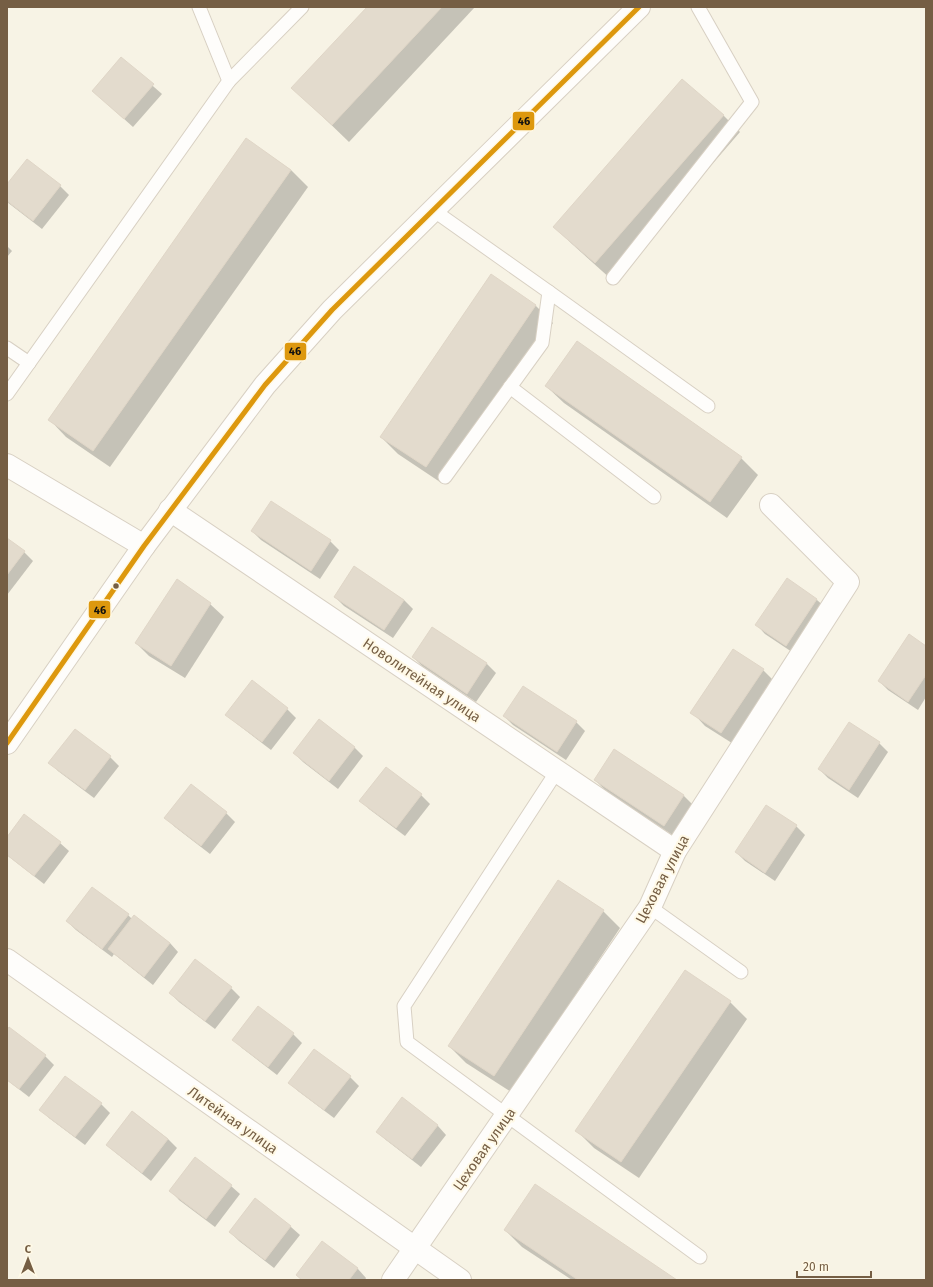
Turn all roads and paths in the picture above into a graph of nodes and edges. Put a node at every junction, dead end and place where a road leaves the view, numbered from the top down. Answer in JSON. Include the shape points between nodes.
{"nodes":[{"id":1,"x":199,"y":7,"type":"edge"},
{"id":2,"x":302,"y":7,"type":"edge"},
{"id":3,"x":639,"y":7,"type":"edge"},
{"id":4,"x":698,"y":7,"type":"edge"},
{"id":5,"x":229,"y":81,"type":"junction"},
{"id":6,"x":433,"y":210,"type":"junction"},
{"id":7,"x":613,"y":278,"type":"dead end"},
{"id":8,"x":549,"y":292,"type":"junction"},
{"id":9,"x":7,"y":348,"type":"edge"},
{"id":10,"x":29,"y":363,"type":"junction"},
{"id":11,"x":510,"y":387,"type":"junction"},
{"id":12,"x":7,"y":394,"type":"edge"},
{"id":13,"x":708,"y":406,"type":"dead end"},
{"id":14,"x":7,"y":465,"type":"edge"},
{"id":15,"x":445,"y":477,"type":"dead end"},
{"id":16,"x":654,"y":496,"type":"dead end"},
{"id":17,"x":770,"y":505,"type":"dead end"},
{"id":18,"x":170,"y":510,"type":"junction"},
{"id":19,"x":144,"y":546,"type":"junction"},
{"id":20,"x":7,"y":743,"type":"edge"},
{"id":21,"x":557,"y":771,"type":"junction"},
{"id":22,"x":675,"y":850,"type":"junction"},
{"id":23,"x":650,"y":907,"type":"junction"},
{"id":24,"x":7,"y":960,"type":"edge"},
{"id":25,"x":741,"y":972,"type":"dead end"},
{"id":26,"x":506,"y":1116,"type":"junction"},
{"id":27,"x":415,"y":1248,"type":"junction"},
{"id":28,"x":700,"y":1257,"type":"dead end"},
{"id":29,"x":393,"y":1280,"type":"edge"},
{"id":30,"x":460,"y":1280,"type":"edge"}],
"edges":[{"from":1,"to":5,"type":"lane"},
{"from":2,"to":5,"type":"lane"},
{"from":3,"to":6,"type":"street"},
{"from":4,"to":7,"type":"lane","via":[[752,102]]},
{"from":5,"to":10,"type":"lane"},
{"from":6,"to":8,"type":"lane"},
{"from":6,"to":18,"type":"street","via":[[332,310],[265,385]]},
{"from":8,"to":11,"type":"lane","via":[[542,344]]},
{"from":8,"to":13,"type":"lane"},
{"from":9,"to":10,"type":"lane"},
{"from":10,"to":12,"type":"lane"},
{"from":11,"to":15,"type":"lane"},
{"from":11,"to":16,"type":"lane"},
{"from":14,"to":19,"type":"street"},
{"from":17,"to":22,"type":"street","name":"Цеховая улица","via":[[848,582]]},
{"from":18,"to":19,"type":"street"},
{"from":18,"to":21,"type":"street","name":"Новолитейная улица"},
{"from":19,"to":20,"type":"street"},
{"from":21,"to":22,"type":"street","name":"Новолитейная улица"},
{"from":21,"to":26,"type":"lane","via":[[404,1006],[406,1042]]},
{"from":22,"to":23,"type":"street","name":"Цеховая улица"},
{"from":23,"to":25,"type":"lane"},
{"from":23,"to":26,"type":"street","name":"Цеховая улица"},
{"from":24,"to":27,"type":"street","name":"Литейная улица"},
{"from":26,"to":27,"type":"street","name":"Цеховая улица"},
{"from":26,"to":28,"type":"lane"},
{"from":27,"to":29,"type":"street","name":"Цеховая улица"},
{"from":27,"to":30,"type":"street","name":"Литейная улица"}]}
